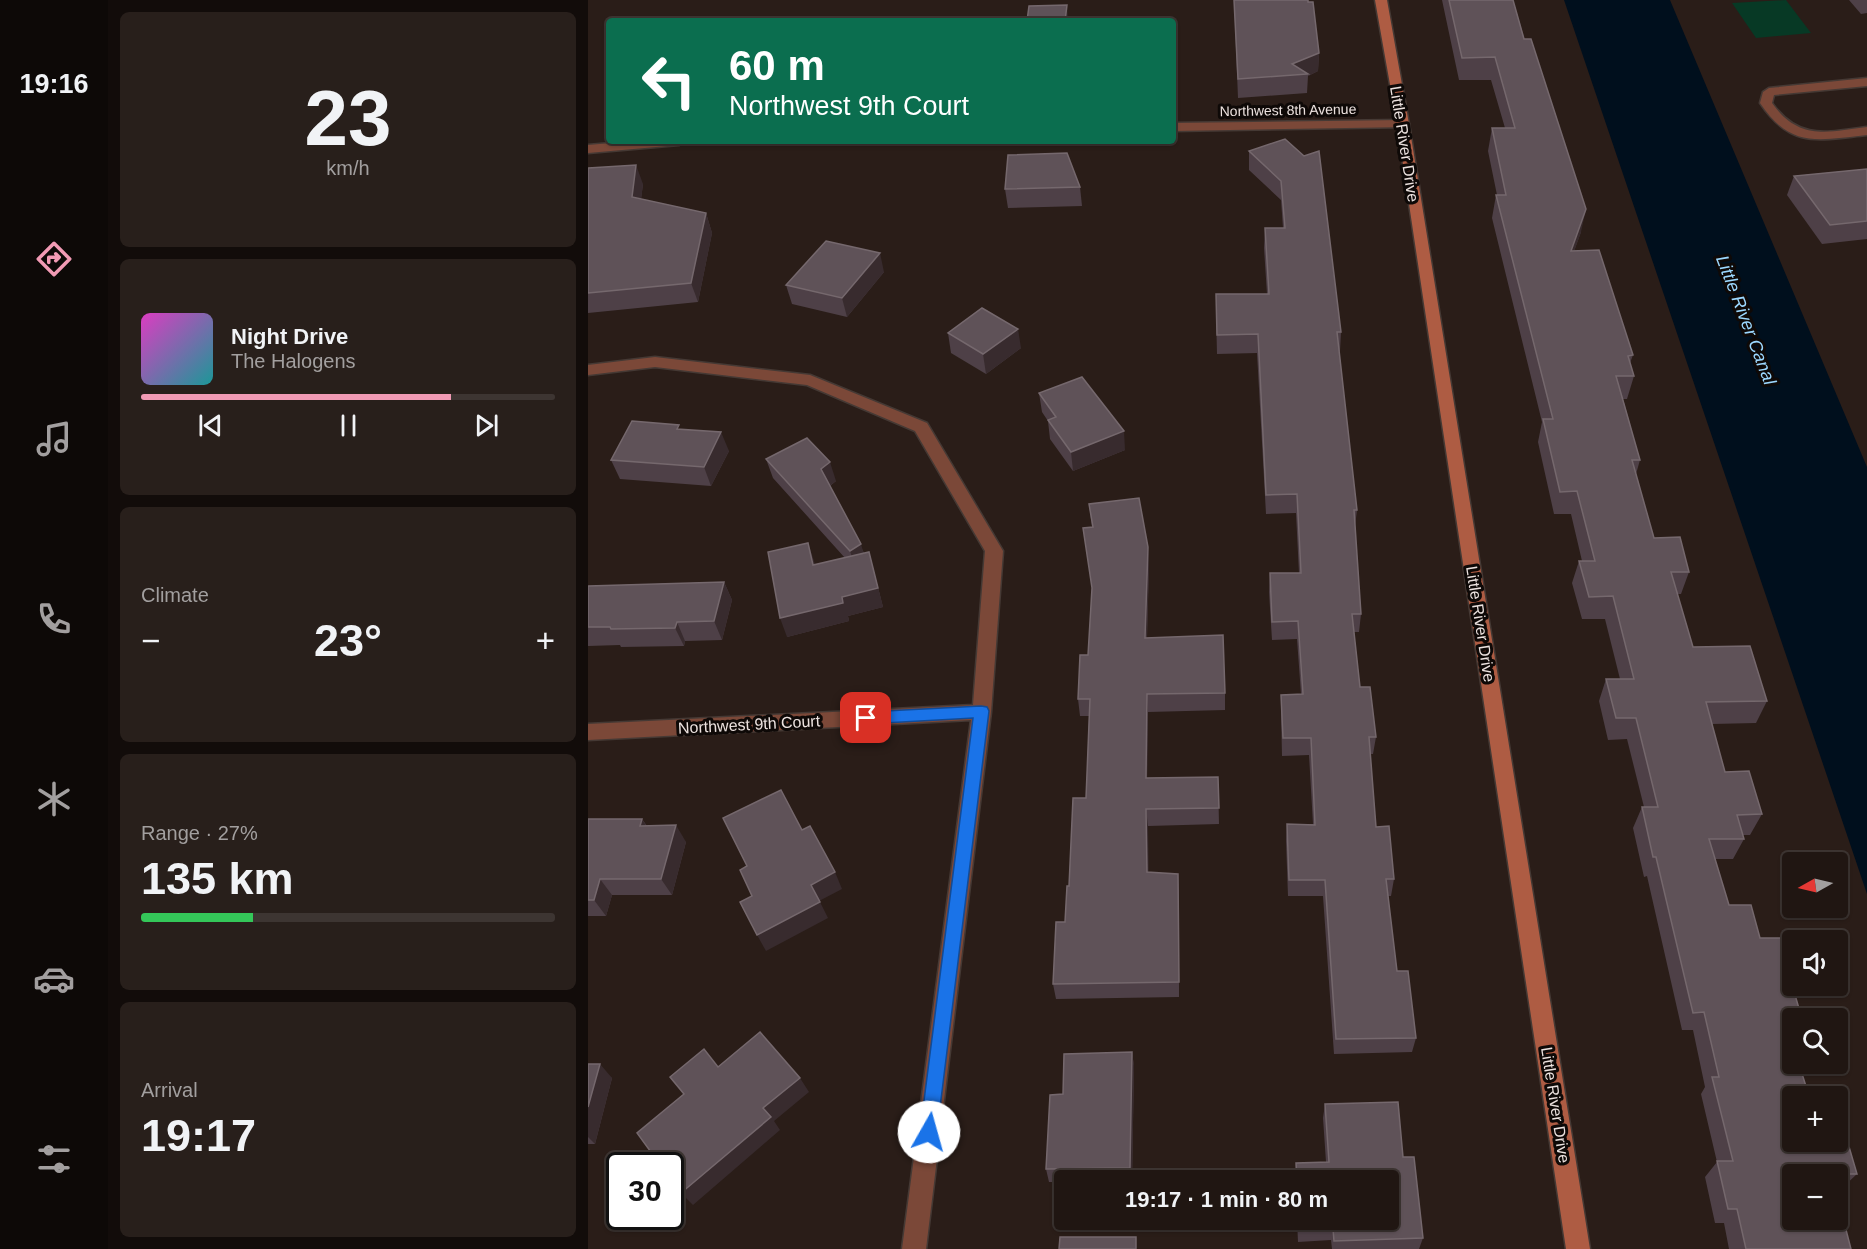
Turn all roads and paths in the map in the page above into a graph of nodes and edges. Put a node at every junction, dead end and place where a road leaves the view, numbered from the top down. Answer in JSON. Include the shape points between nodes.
{"nodes":[{"id":1,"x":1381,"y":0,"type":"edge"},
{"id":2,"x":1867,"y":82,"type":"edge"},
{"id":3,"x":1402,"y":124,"type":"junction"},
{"id":4,"x":1176,"y":127,"type":"edge"},
{"id":5,"x":1867,"y":131,"type":"edge"},
{"id":6,"x":645,"y":144,"type":"edge"},
{"id":7,"x":588,"y":149,"type":"edge"},
{"id":8,"x":588,"y":369,"type":"edge"},
{"id":9,"x":981,"y":711,"type":"junction"},
{"id":10,"x":588,"y":732,"type":"edge"},
{"id":11,"x":914,"y":1249,"type":"edge"},
{"id":12,"x":1578,"y":1249,"type":"edge"}],
"edges":[{"from":1,"to":3,"type":"street","name":"Little River Drive"},
{"from":2,"to":5,"type":"street","via":[[1769,92],[1766,103],[1788,130],[1808,137]]},
{"from":3,"to":4,"type":"street","name":"Northwest 8th Avenue"},
{"from":3,"to":12,"type":"street","name":"Little River Drive"},
{"from":6,"to":7,"type":"street"},
{"from":8,"to":9,"type":"street","via":[[655,362],[810,380],[921,427],[994,551]]},
{"from":9,"to":10,"type":"street","name":"Northwest 9th Court"},
{"from":9,"to":11,"type":"street"}]}
